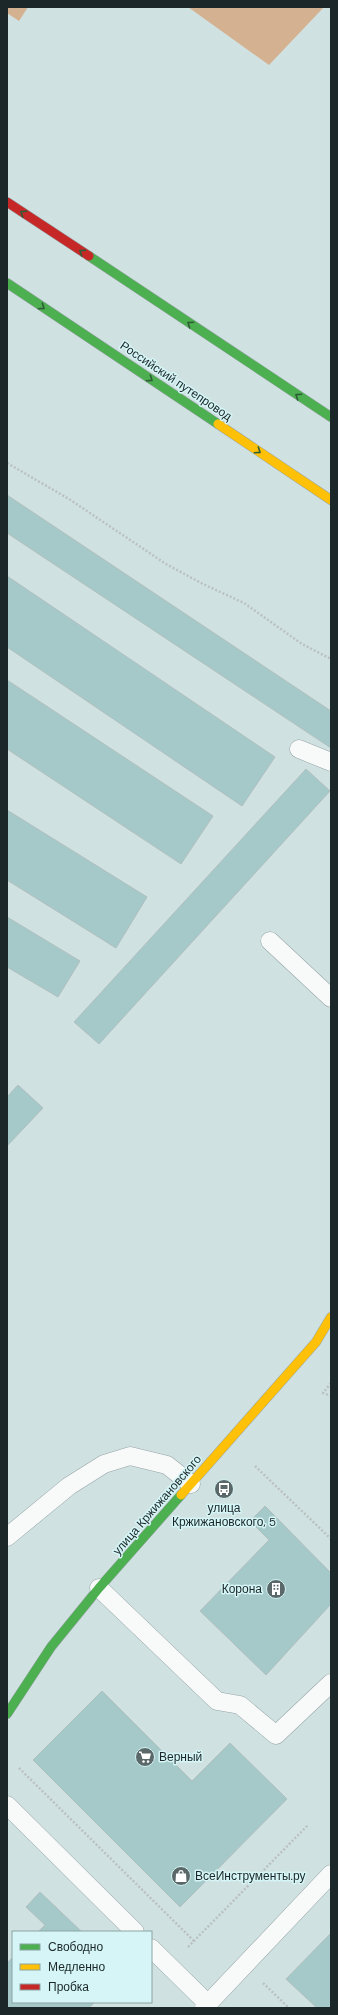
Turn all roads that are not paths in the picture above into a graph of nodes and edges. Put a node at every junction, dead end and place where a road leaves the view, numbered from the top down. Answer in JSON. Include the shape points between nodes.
{"nodes":[{"id":1,"x":7,"y":202,"type":"edge"},
{"id":2,"x":7,"y":283,"type":"edge"},
{"id":3,"x":331,"y":417,"type":"edge"},
{"id":4,"x":331,"y":500,"type":"edge"},
{"id":5,"x":299,"y":749,"type":"dead end"},
{"id":6,"x":331,"y":762,"type":"edge"},
{"id":7,"x":270,"y":941,"type":"dead end"},
{"id":8,"x":331,"y":998,"type":"edge"},
{"id":9,"x":331,"y":1317,"type":"edge"},
{"id":10,"x":190,"y":1484,"type":"junction"},
{"id":11,"x":7,"y":1537,"type":"edge"},
{"id":12,"x":99,"y":1588,"type":"junction"},
{"id":13,"x":331,"y":1682,"type":"edge"},
{"id":14,"x":7,"y":1714,"type":"edge"},
{"id":15,"x":7,"y":1805,"type":"edge"},
{"id":16,"x":331,"y":1874,"type":"edge"},
{"id":17,"x":134,"y":1931,"type":"edge"},
{"id":18,"x":152,"y":1949,"type":"edge"},
{"id":19,"x":206,"y":2006,"type":"edge"}],
"edges":[{"from":3,"to":1,"type":"main road","one_way":true},
{"from":2,"to":4,"type":"main road","name":"Российский путепровод","one_way":true},
{"from":5,"to":6,"type":"lane"},
{"from":7,"to":8,"type":"lane"},
{"from":9,"to":10,"type":"main road","name":"улица Кржижановского","via":[[316,1342]]},
{"from":10,"to":11,"type":"lane","via":[[167,1464],[130,1456],[104,1464],[69,1486]]},
{"from":10,"to":12,"type":"main road","name":"улица Кржижановского"},
{"from":12,"to":13,"type":"lane","via":[[217,1701],[240,1704],[276,1735]]},
{"from":12,"to":14,"type":"main road","name":"улица Кржижановского","via":[[51,1647]]},
{"from":15,"to":17,"type":"lane"},
{"from":16,"to":19,"type":"lane"},
{"from":18,"to":19,"type":"lane"}]}
